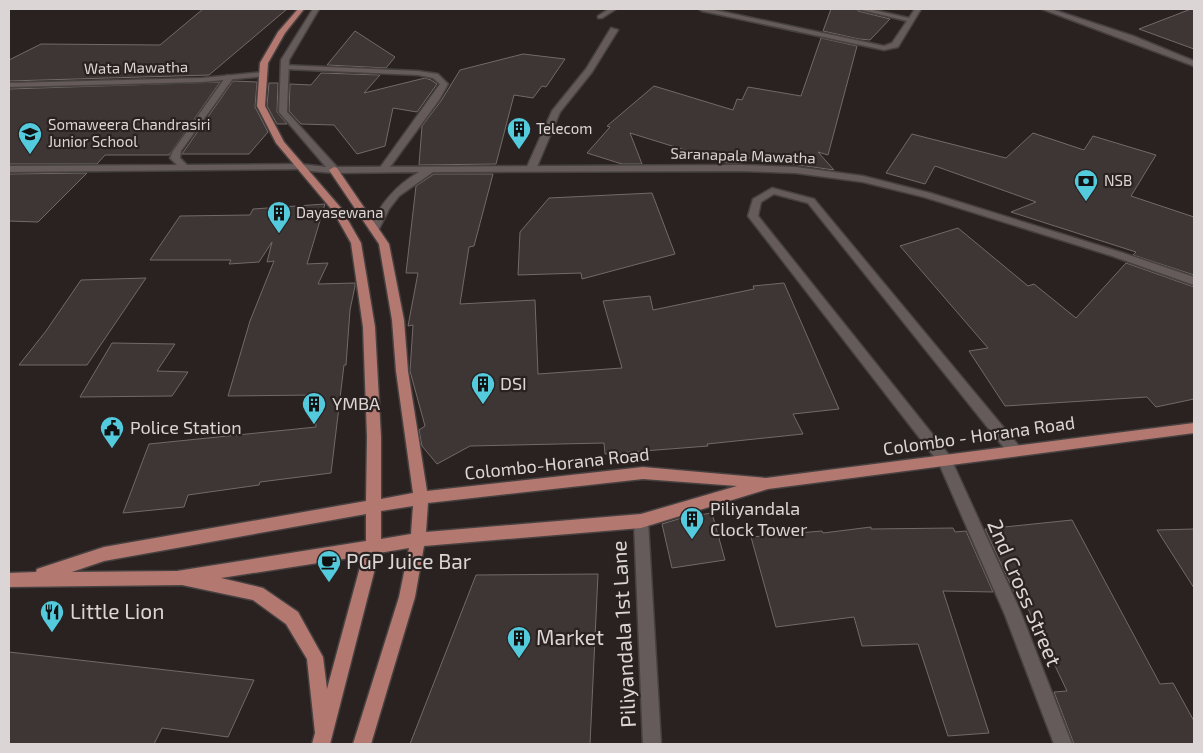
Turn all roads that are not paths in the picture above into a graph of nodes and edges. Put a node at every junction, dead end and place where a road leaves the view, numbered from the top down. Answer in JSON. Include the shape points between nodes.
{"nodes":[{"id":1,"x":301,"y":9,"type":"edge"},
{"id":2,"x":316,"y":9,"type":"edge"},
{"id":3,"x":613,"y":9,"type":"edge"},
{"id":4,"x":702,"y":9,"type":"edge"},
{"id":5,"x":861,"y":9,"type":"edge"},
{"id":6,"x":918,"y":9,"type":"edge"},
{"id":7,"x":1045,"y":9,"type":"edge"},
{"id":8,"x":600,"y":18,"type":"dead end"},
{"id":9,"x":911,"y":20,"type":"junction"},
{"id":10,"x":614,"y":30,"type":"dead end"},
{"id":11,"x":1194,"y":64,"type":"edge"},
{"id":12,"x":285,"y":67,"type":"junction"},
{"id":13,"x":264,"y":74,"type":"junction"},
{"id":14,"x":230,"y":77,"type":"junction"},
{"id":15,"x":9,"y":85,"type":"edge"},
{"id":16,"x":300,"y":167,"type":"junction"},
{"id":17,"x":185,"y":168,"type":"junction"},
{"id":18,"x":9,"y":169,"type":"edge"},
{"id":19,"x":384,"y":169,"type":"junction"},
{"id":20,"x":432,"y":169,"type":"junction"},
{"id":21,"x":531,"y":169,"type":"junction"},
{"id":22,"x":334,"y":170,"type":"junction"},
{"id":23,"x":374,"y":229,"type":"junction"},
{"id":24,"x":1194,"y":281,"type":"edge"},
{"id":25,"x":1194,"y":428,"type":"edge"},
{"id":26,"x":1014,"y":450,"type":"junction"},
{"id":27,"x":944,"y":459,"type":"junction"},
{"id":28,"x":768,"y":483,"type":"junction"},
{"id":29,"x":421,"y":498,"type":"junction"},
{"id":30,"x":375,"y":506,"type":"junction"},
{"id":31,"x":641,"y":521,"type":"junction"},
{"id":32,"x":418,"y":540,"type":"junction"},
{"id":33,"x":373,"y":547,"type":"junction"},
{"id":34,"x":31,"y":578,"type":"junction"},
{"id":35,"x":178,"y":578,"type":"junction"},
{"id":36,"x":9,"y":580,"type":"edge"},
{"id":37,"x":322,"y":741,"type":"edge"},
{"id":38,"x":362,"y":744,"type":"edge"},
{"id":39,"x":652,"y":744,"type":"edge"},
{"id":40,"x":1062,"y":744,"type":"edge"}],
"edges":[{"from":1,"to":13,"type":"main road","via":[[282,32],[264,63]]},
{"from":2,"to":12,"type":"street","via":[[285,60]]},
{"from":3,"to":8,"type":"street"},
{"from":4,"to":9,"type":"street","via":[[884,48],[894,45]]},
{"from":5,"to":9,"type":"street"},
{"from":6,"to":9,"type":"street"},
{"from":7,"to":11,"type":"street"},
{"from":10,"to":21,"type":"street","via":[[589,70],[556,110]]},
{"from":12,"to":19,"type":"street","via":[[418,73],[435,76],[444,84]]},
{"from":12,"to":22,"type":"street","via":[[283,112]]},
{"from":13,"to":14,"type":"street","name":"Wata Mawatha"},
{"from":13,"to":16,"type":"main road","via":[[262,106],[280,143]]},
{"from":14,"to":15,"type":"street","name":"Wata Mawatha"},
{"from":14,"to":17,"type":"street","via":[[177,151],[175,158]]},
{"from":16,"to":17,"type":"street","name":"Saranapala Mawatha"},
{"from":16,"to":22,"type":"street","name":"Saranapala Mawatha"},
{"from":16,"to":30,"type":"main road","via":[[336,210],[356,242],[369,327]]},
{"from":17,"to":18,"type":"street","name":"Saranapala Mawatha"},
{"from":19,"to":20,"type":"street","name":"Saranapala Mawatha"},
{"from":19,"to":22,"type":"street","name":"Saranapala Mawatha"},
{"from":20,"to":21,"type":"street","name":"Saranapala Mawatha"},
{"from":20,"to":23,"type":"street","via":[[403,185],[390,198]]},
{"from":21,"to":24,"type":"street","name":"Saranapala Mawatha","via":[[796,170],[863,179],[937,198]]},
{"from":22,"to":23,"type":"main road"},
{"from":23,"to":29,"type":"main road","via":[[384,244],[398,320],[402,371]]},
{"from":25,"to":26,"type":"main road","name":"Colombo - Horana Road"},
{"from":26,"to":27,"type":"main road","name":"Colombo - Horana Road"},
{"from":26,"to":27,"type":"street","name":"2nd Cross Street","via":[[811,202],[772,192],[756,202],[753,216]]},
{"from":27,"to":28,"type":"main road","name":"Colombo - Horana Road"},
{"from":27,"to":40,"type":"street","name":"2nd Cross Street","via":[[1012,614]]},
{"from":28,"to":29,"type":"main road","name":"Colombo-Horana Road","via":[[643,473]]},
{"from":28,"to":31,"type":"main road"},
{"from":29,"to":30,"type":"main road","name":"Colombo-Horana Road"},
{"from":29,"to":32,"type":"main road"},
{"from":30,"to":33,"type":"main road"},
{"from":30,"to":34,"type":"main road","name":"Colombo-Horana Road","via":[[104,554]]},
{"from":31,"to":32,"type":"main road"},
{"from":31,"to":39,"type":"street","name":"Piliyandala 1st Lane"},
{"from":32,"to":33,"type":"main road"},
{"from":32,"to":38,"type":"main road","via":[[407,597]]},
{"from":33,"to":35,"type":"main road"},
{"from":33,"to":37,"type":"main road"},
{"from":34,"to":35,"type":"main road"},
{"from":34,"to":36,"type":"main road"},
{"from":35,"to":37,"type":"main road","via":[[257,593],[292,618],[315,657]]}]}
